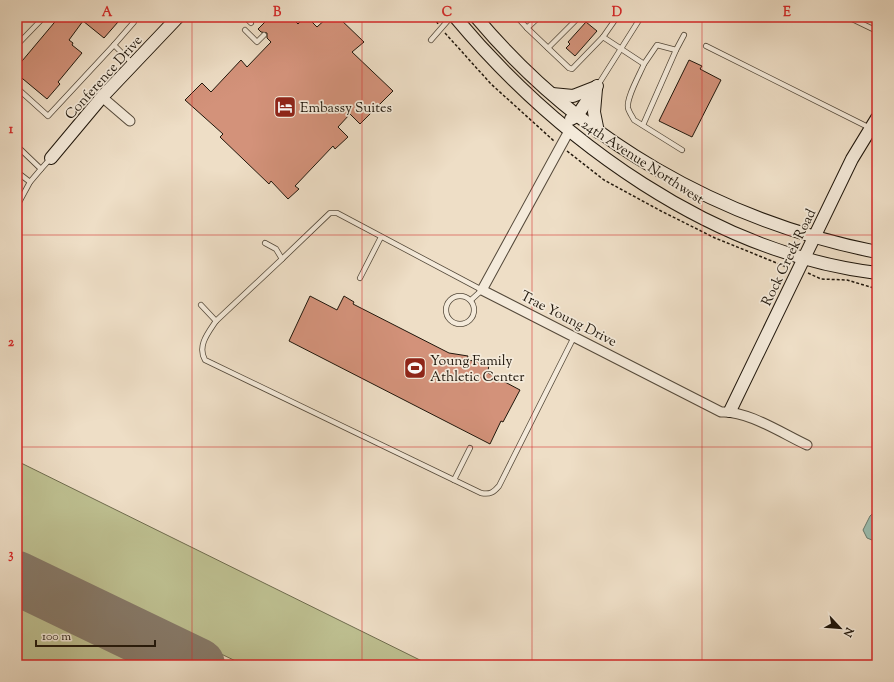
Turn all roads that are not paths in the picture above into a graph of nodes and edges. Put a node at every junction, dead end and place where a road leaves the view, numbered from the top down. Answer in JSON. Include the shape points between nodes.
{"nodes":[{"id":1,"x":44,"y":17,"type":"edge"},
{"id":2,"x":130,"y":17,"type":"edge"},
{"id":3,"x":245,"y":17,"type":"edge"},
{"id":4,"x":451,"y":17,"type":"edge"},
{"id":5,"x":455,"y":17,"type":"edge"},
{"id":6,"x":476,"y":17,"type":"edge"},
{"id":7,"x":517,"y":17,"type":"edge"},
{"id":8,"x":539,"y":17,"type":"edge"},
{"id":9,"x":579,"y":17,"type":"edge"},
{"id":10,"x":617,"y":17,"type":"edge"},
{"id":11,"x":641,"y":17,"type":"edge"},
{"id":12,"x":848,"y":17,"type":"edge"},
{"id":13,"x":170,"y":20,"type":"edge"},
{"id":14,"x":251,"y":23,"type":"dead end"},
{"id":15,"x":527,"y":28,"type":"junction"},
{"id":16,"x":245,"y":30,"type":"dead end"},
{"id":17,"x":877,"y":31,"type":"edge"},
{"id":18,"x":264,"y":35,"type":"dead end"},
{"id":19,"x":684,"y":35,"type":"dead end"},
{"id":20,"x":603,"y":37,"type":"junction"},
{"id":21,"x":431,"y":40,"type":"dead end"},
{"id":22,"x":114,"y":44,"type":"junction"},
{"id":23,"x":17,"y":45,"type":"edge"},
{"id":24,"x":479,"y":46,"type":"junction"},
{"id":25,"x":706,"y":46,"type":"dead end"},
{"id":26,"x":548,"y":48,"type":"junction"},
{"id":27,"x":620,"y":49,"type":"junction"},
{"id":28,"x":676,"y":50,"type":"junction"},
{"id":29,"x":134,"y":64,"type":"junction"},
{"id":30,"x":644,"y":64,"type":"junction"},
{"id":31,"x":597,"y":86,"type":"junction"},
{"id":32,"x":17,"y":88,"type":"edge"},
{"id":33,"x":551,"y":94,"type":"junction"},
{"id":34,"x":102,"y":97,"type":"junction"},
{"id":35,"x":577,"y":116,"type":"junction"},
{"id":36,"x":130,"y":121,"type":"dead end"},
{"id":37,"x":874,"y":123,"type":"edge"},
{"id":38,"x":643,"y":125,"type":"junction"},
{"id":39,"x":569,"y":130,"type":"junction"},
{"id":40,"x":598,"y":132,"type":"junction"},
{"id":41,"x":17,"y":146,"type":"edge"},
{"id":42,"x":682,"y":150,"type":"dead end"},
{"id":43,"x":51,"y":158,"type":"joint"},
{"id":44,"x":41,"y":169,"type":"junction"},
{"id":45,"x":17,"y":172,"type":"edge"},
{"id":46,"x":30,"y":182,"type":"junction"},
{"id":47,"x":689,"y":188,"type":"junction"},
{"id":48,"x":17,"y":206,"type":"edge"},
{"id":49,"x":381,"y":237,"type":"junction"},
{"id":50,"x":815,"y":238,"type":"junction"},
{"id":51,"x":265,"y":243,"type":"dead end"},
{"id":52,"x":877,"y":252,"type":"edge"},
{"id":53,"x":282,"y":258,"type":"junction"},
{"id":54,"x":804,"y":258,"type":"junction"},
{"id":55,"x":873,"y":270,"type":"edge"},
{"id":56,"x":360,"y":278,"type":"dead end"},
{"id":57,"x":482,"y":290,"type":"junction"},
{"id":58,"x":471,"y":300,"type":"junction"},
{"id":59,"x":202,"y":305,"type":"dead end"},
{"id":60,"x":216,"y":321,"type":"junction"},
{"id":61,"x":575,"y":337,"type":"junction"},
{"id":62,"x":730,"y":412,"type":"junction"},
{"id":63,"x":807,"y":445,"type":"dead end"},
{"id":64,"x":470,"y":448,"type":"dead end"},
{"id":65,"x":454,"y":480,"type":"junction"}],
"edges":[{"from":1,"to":23,"type":"lane"},
{"from":2,"to":22,"type":"lane","via":[[134,22]]},
{"from":3,"to":14,"type":"lane"},
{"from":4,"to":21,"type":"lane"},
{"from":5,"to":24,"type":"main road","name":"24th Avenue Northwest"},
{"from":6,"to":33,"type":"main road","name":"24th Avenue Northwest","via":[[511,56]]},
{"from":7,"to":15,"type":"lane"},
{"from":8,"to":15,"type":"lane"},
{"from":9,"to":26,"type":"lane"},
{"from":10,"to":20,"type":"lane"},
{"from":11,"to":27,"type":"lane"},
{"from":12,"to":17,"type":"lane"},
{"from":13,"to":29,"type":"main road","name":"Conference Drive"},
{"from":15,"to":26,"type":"lane"},
{"from":16,"to":18,"type":"lane","via":[[257,42]]},
{"from":19,"to":28,"type":"lane"},
{"from":20,"to":26,"type":"lane","via":[[572,69]]},
{"from":20,"to":27,"type":"lane"},
{"from":22,"to":29,"type":"lane"},
{"from":22,"to":32,"type":"lane","via":[[48,116]]},
{"from":24,"to":35,"type":"main road","via":[[508,65],[568,119]]},
{"from":24,"to":39,"type":"main road","name":"24th Avenue Northwest","via":[[522,90]]},
{"from":25,"to":37,"type":"lane"},
{"from":27,"to":30,"type":"lane"},
{"from":27,"to":31,"type":"lane"},
{"from":28,"to":30,"type":"lane","via":[[657,45]]},
{"from":28,"to":38,"type":"lane"},
{"from":29,"to":34,"type":"main road","name":"Conference Drive"},
{"from":30,"to":38,"type":"lane","via":[[628,100],[628,107],[634,120]]},
{"from":31,"to":33,"type":"main road","via":[[573,96]]},
{"from":31,"to":35,"type":"main road"},
{"from":31,"to":40,"type":"main road","via":[[594,105]]},
{"from":33,"to":35,"type":"main road","name":"24th Avenue Northwest"},
{"from":34,"to":36,"type":"street"},
{"from":34,"to":43,"type":"main road","name":"Conference Drive"},
{"from":35,"to":40,"type":"main road","name":"24th Avenue Northwest"},
{"from":37,"to":50,"type":"main road","name":"Rock Creek Road","via":[[852,159]]},
{"from":38,"to":42,"type":"lane"},
{"from":39,"to":47,"type":"main road","via":[[583,131],[645,173]]},
{"from":39,"to":54,"type":"main road","name":"24th Avenue Northwest","via":[[647,185],[699,216],[753,241]]},
{"from":39,"to":57,"type":"street"},
{"from":40,"to":47,"type":"main road","name":"24th Avenue Northwest","via":[[632,156]]},
{"from":41,"to":44,"type":"lane"},
{"from":43,"to":44,"type":"lane"},
{"from":44,"to":46,"type":"lane"},
{"from":45,"to":46,"type":"lane"},
{"from":46,"to":48,"type":"lane"},
{"from":47,"to":50,"type":"main road","name":"24th Avenue Northwest","via":[[763,221]]},
{"from":49,"to":53,"type":"lane","via":[[337,213],[330,213]]},
{"from":49,"to":56,"type":"lane"},
{"from":49,"to":57,"type":"lane"},
{"from":50,"to":52,"type":"main road","name":"24th Avenue Northwest"},
{"from":50,"to":54,"type":"main road","name":"Rock Creek Road"},
{"from":51,"to":53,"type":"lane","via":[[276,249]]},
{"from":53,"to":60,"type":"lane"},
{"from":54,"to":55,"type":"main road","name":"24th Avenue Northwest"},
{"from":54,"to":62,"type":"main road","name":"Rock Creek Road"},
{"from":57,"to":58,"type":"lane"},
{"from":57,"to":61,"type":"street","name":"Trae Young Drive"},
{"from":58,"to":58,"type":"lane","via":[[460,295],[451,298],[445,311],[449,320],[457,324],[470,320],[474,312]]},
{"from":59,"to":60,"type":"lane"},
{"from":60,"to":65,"type":"lane","via":[[203,345],[201,353],[205,360]]},
{"from":61,"to":62,"type":"street","name":"Trae Young Drive","via":[[721,412]]},
{"from":61,"to":65,"type":"lane","via":[[494,492],[481,493]]},
{"from":62,"to":63,"type":"street","name":"Trae Young Drive","via":[[753,419]]},
{"from":64,"to":65,"type":"lane"}]}
